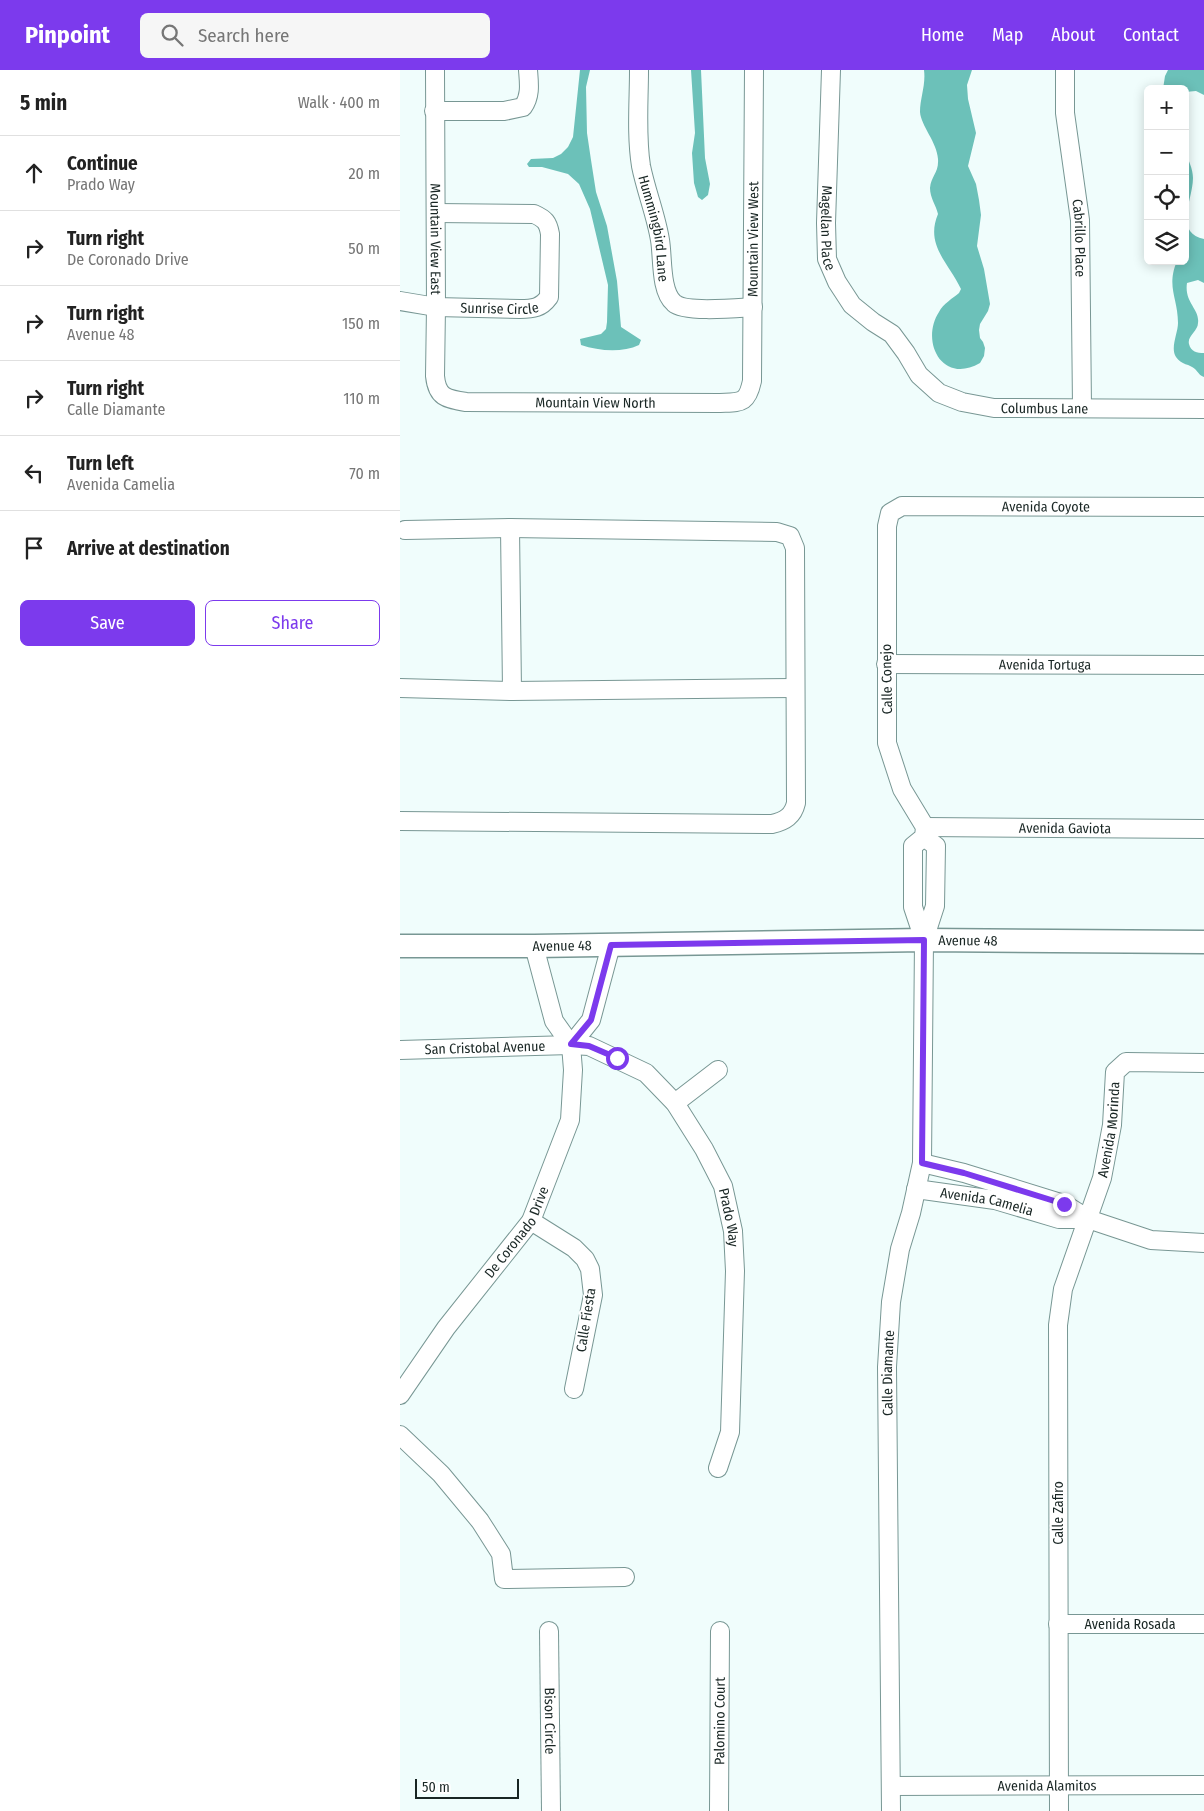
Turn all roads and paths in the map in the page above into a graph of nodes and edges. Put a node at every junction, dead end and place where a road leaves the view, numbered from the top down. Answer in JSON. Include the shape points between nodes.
{"nodes":[{"id":1,"x":435,"y":70,"type":"edge"},
{"id":2,"x":528,"y":70,"type":"edge"},
{"id":3,"x":639,"y":70,"type":"edge"},
{"id":4,"x":754,"y":70,"type":"edge"},
{"id":5,"x":831,"y":70,"type":"edge"},
{"id":6,"x":1065,"y":70,"type":"edge"},
{"id":7,"x":434,"y":111,"type":"junction"},
{"id":8,"x":436,"y":213,"type":"junction"},
{"id":9,"x":400,"y":302,"type":"edge"},
{"id":10,"x":436,"y":307,"type":"junction"},
{"id":11,"x":753,"y":307,"type":"junction"},
{"id":12,"x":400,"y":314,"type":"edge"},
{"id":13,"x":906,"y":353,"type":"joint"},
{"id":14,"x":452,"y":400,"type":"joint"},
{"id":15,"x":739,"y":402,"type":"joint"},
{"id":16,"x":1082,"y":408,"type":"junction"},
{"id":17,"x":1204,"y":409,"type":"edge"},
{"id":18,"x":1204,"y":507,"type":"edge"},
{"id":19,"x":890,"y":513,"type":"joint"},
{"id":20,"x":510,"y":528,"type":"junction"},
{"id":21,"x":405,"y":530,"type":"dead end"},
{"id":22,"x":886,"y":664,"type":"junction"},
{"id":23,"x":1204,"y":665,"type":"edge"},
{"id":24,"x":400,"y":688,"type":"edge"},
{"id":25,"x":795,"y":688,"type":"junction"},
{"id":26,"x":512,"y":690,"type":"junction"},
{"id":27,"x":400,"y":821,"type":"edge"},
{"id":28,"x":1204,"y":829,"type":"edge"},
{"id":29,"x":924,"y":832,"type":"junction"},
{"id":30,"x":924,"y":940,"type":"junction"},
{"id":31,"x":1204,"y":942,"type":"edge"},
{"id":32,"x":611,"y":945,"type":"junction"},
{"id":33,"x":400,"y":946,"type":"edge"},
{"id":34,"x":534,"y":946,"type":"junction"},
{"id":35,"x":571,"y":1044,"type":"junction"},
{"id":36,"x":400,"y":1050,"type":"edge"},
{"id":37,"x":1204,"y":1063,"type":"edge"},
{"id":38,"x":718,"y":1070,"type":"dead end"},
{"id":39,"x":675,"y":1103,"type":"junction"},
{"id":40,"x":922,"y":1163,"type":"junction"},
{"id":41,"x":984,"y":1179,"type":"junction"},
{"id":42,"x":916,"y":1189,"type":"junction"},
{"id":43,"x":980,"y":1198,"type":"junction"},
{"id":44,"x":1088,"y":1219,"type":"junction"},
{"id":45,"x":531,"y":1221,"type":"junction"},
{"id":46,"x":1204,"y":1243,"type":"edge"},
{"id":47,"x":574,"y":1389,"type":"dead end"},
{"id":48,"x":400,"y":1395,"type":"edge"},
{"id":49,"x":400,"y":1435,"type":"edge"},
{"id":50,"x":718,"y":1468,"type":"dead end"},
{"id":51,"x":624,"y":1577,"type":"dead end"},
{"id":52,"x":1058,"y":1624,"type":"junction"},
{"id":53,"x":1204,"y":1624,"type":"edge"},
{"id":54,"x":550,"y":1631,"type":"dead end"},
{"id":55,"x":720,"y":1631,"type":"dead end"},
{"id":56,"x":1059,"y":1785,"type":"junction"},
{"id":57,"x":1204,"y":1785,"type":"edge"},
{"id":58,"x":891,"y":1786,"type":"junction"},
{"id":59,"x":551,"y":1811,"type":"edge"},
{"id":60,"x":719,"y":1811,"type":"edge"},
{"id":61,"x":891,"y":1811,"type":"edge"},
{"id":62,"x":1059,"y":1811,"type":"edge"}],
"edges":[{"from":1,"to":7,"type":"street","name":"Mountain View East"},
{"from":2,"to":7,"type":"street","via":[[529,90],[523,106],[504,111]]},
{"from":3,"to":11,"type":"street","name":"Hummingbird Lane","via":[[641,165],[658,228],[665,287],[670,298],[675,304],[694,308]]},
{"from":4,"to":11,"type":"street","name":"Mountain View West"},
{"from":5,"to":13,"type":"street","name":"Magellan Place","via":[[827,259],[852,304],[892,334]]},
{"from":6,"to":16,"type":"street","name":"Cabrillo Place","via":[[1065,113],[1080,220]]},
{"from":7,"to":8,"type":"street","name":"Mountain View East"},
{"from":8,"to":10,"type":"street","name":"Mountain View East"},
{"from":8,"to":10,"type":"street","name":"Sunrise Circle","via":[[534,214],[545,220],[550,234],[549,298],[540,306],[532,309]]},
{"from":9,"to":10,"type":"street","name":"Sunrise Circle"},
{"from":10,"to":12,"type":"street","name":"Sunrise Circle"},
{"from":10,"to":14,"type":"street","name":"Mountain View East","via":[[436,386],[441,394]]},
{"from":11,"to":15,"type":"street","name":"Mountain View West","via":[[752,381],[746,399]]},
{"from":13,"to":16,"type":"street","name":"Columbus Lane","via":[[932,387],[962,402],[994,408]]},
{"from":14,"to":15,"type":"street","name":"Mountain View North"},
{"from":16,"to":17,"type":"street","name":"Columbus Lane"},
{"from":18,"to":19,"type":"street","name":"Avenida Coyote","via":[[902,506]]},
{"from":19,"to":22,"type":"street","name":"Calle Conejo","via":[[887,526]]},
{"from":20,"to":21,"type":"street"},
{"from":20,"to":25,"type":"street","via":[[777,532],[790,536],[795,548]]},
{"from":20,"to":26,"type":"street"},
{"from":22,"to":23,"type":"street","name":"Avenida Tortuga"},
{"from":22,"to":29,"type":"street","name":"Calle Conejo","via":[[887,743],[902,789]]},
{"from":24,"to":26,"type":"street"},
{"from":25,"to":26,"type":"street"},
{"from":25,"to":27,"type":"street","via":[[796,803],[792,814],[780,822]]},
{"from":28,"to":29,"type":"street","name":"Avenida Gaviota"},
{"from":29,"to":30,"type":"street","name":"Calle Conejo","via":[[936,846],[935,906]]},
{"from":30,"to":31,"type":"main road","name":"Avenue 48"},
{"from":30,"to":32,"type":"main road","name":"Avenue 48"},
{"from":30,"to":40,"type":"street","name":"Calle Diamante"},
{"from":32,"to":34,"type":"main road","name":"Avenue 48"},
{"from":32,"to":35,"type":"street","via":[[591,1020]]},
{"from":33,"to":34,"type":"main road","name":"Avenue 48"},
{"from":34,"to":35,"type":"street","name":"De Coronado Drive","via":[[554,1021]]},
{"from":35,"to":36,"type":"street","name":"San Cristobal Avenue"},
{"from":35,"to":39,"type":"street","name":"Prado Way","via":[[589,1046],[646,1074]]},
{"from":35,"to":45,"type":"street","name":"De Coronado Drive","via":[[574,1070],[570,1120]]},
{"from":37,"to":44,"type":"street","name":"Avenida Morinda","via":[[1126,1062],[1115,1072],[1112,1125],[1102,1178]]},
{"from":38,"to":39,"type":"street"},
{"from":39,"to":50,"type":"street","name":"Prado Way","via":[[716,1170],[733,1231],[735,1271],[730,1432]]},
{"from":40,"to":41,"type":"street","name":"Avenida Camelia"},
{"from":40,"to":42,"type":"street","name":"Calle Diamante"},
{"from":41,"to":43,"type":"street"},
{"from":41,"to":44,"type":"street","name":"Avenida Camelia","via":[[1064,1204]]},
{"from":42,"to":43,"type":"street","name":"Avenida Camelia"},
{"from":42,"to":58,"type":"street","name":"Calle Diamante","via":[[900,1249],[891,1302],[887,1367]]},
{"from":43,"to":44,"type":"street","name":"Avenida Camelia","via":[[1059,1219]]},
{"from":44,"to":46,"type":"street","name":"Avenida Camelia","via":[[1151,1240]]},
{"from":44,"to":52,"type":"street","name":"Calle Zafiro","via":[[1063,1289],[1058,1326]]},
{"from":45,"to":47,"type":"street","name":"Calle Fiesta","via":[[574,1248],[590,1269],[593,1295]]},
{"from":45,"to":48,"type":"street","name":"De Coronado Drive","via":[[446,1328]]},
{"from":49,"to":51,"type":"street","via":[[441,1474],[480,1521],[502,1554],[504,1579]]},
{"from":52,"to":53,"type":"street","name":"Avenida Rosada"},
{"from":52,"to":56,"type":"street","name":"Calle Zafiro"},
{"from":54,"to":59,"type":"street","name":"Bison Circle"},
{"from":55,"to":60,"type":"street","name":"Palomino Court"},
{"from":56,"to":57,"type":"street","name":"Avenida Alamitos"},
{"from":56,"to":58,"type":"street","name":"Avenida Alamitos"},
{"from":56,"to":62,"type":"street","name":"Calle Zafiro"},
{"from":58,"to":61,"type":"street","name":"Calle Diamante"}]}
